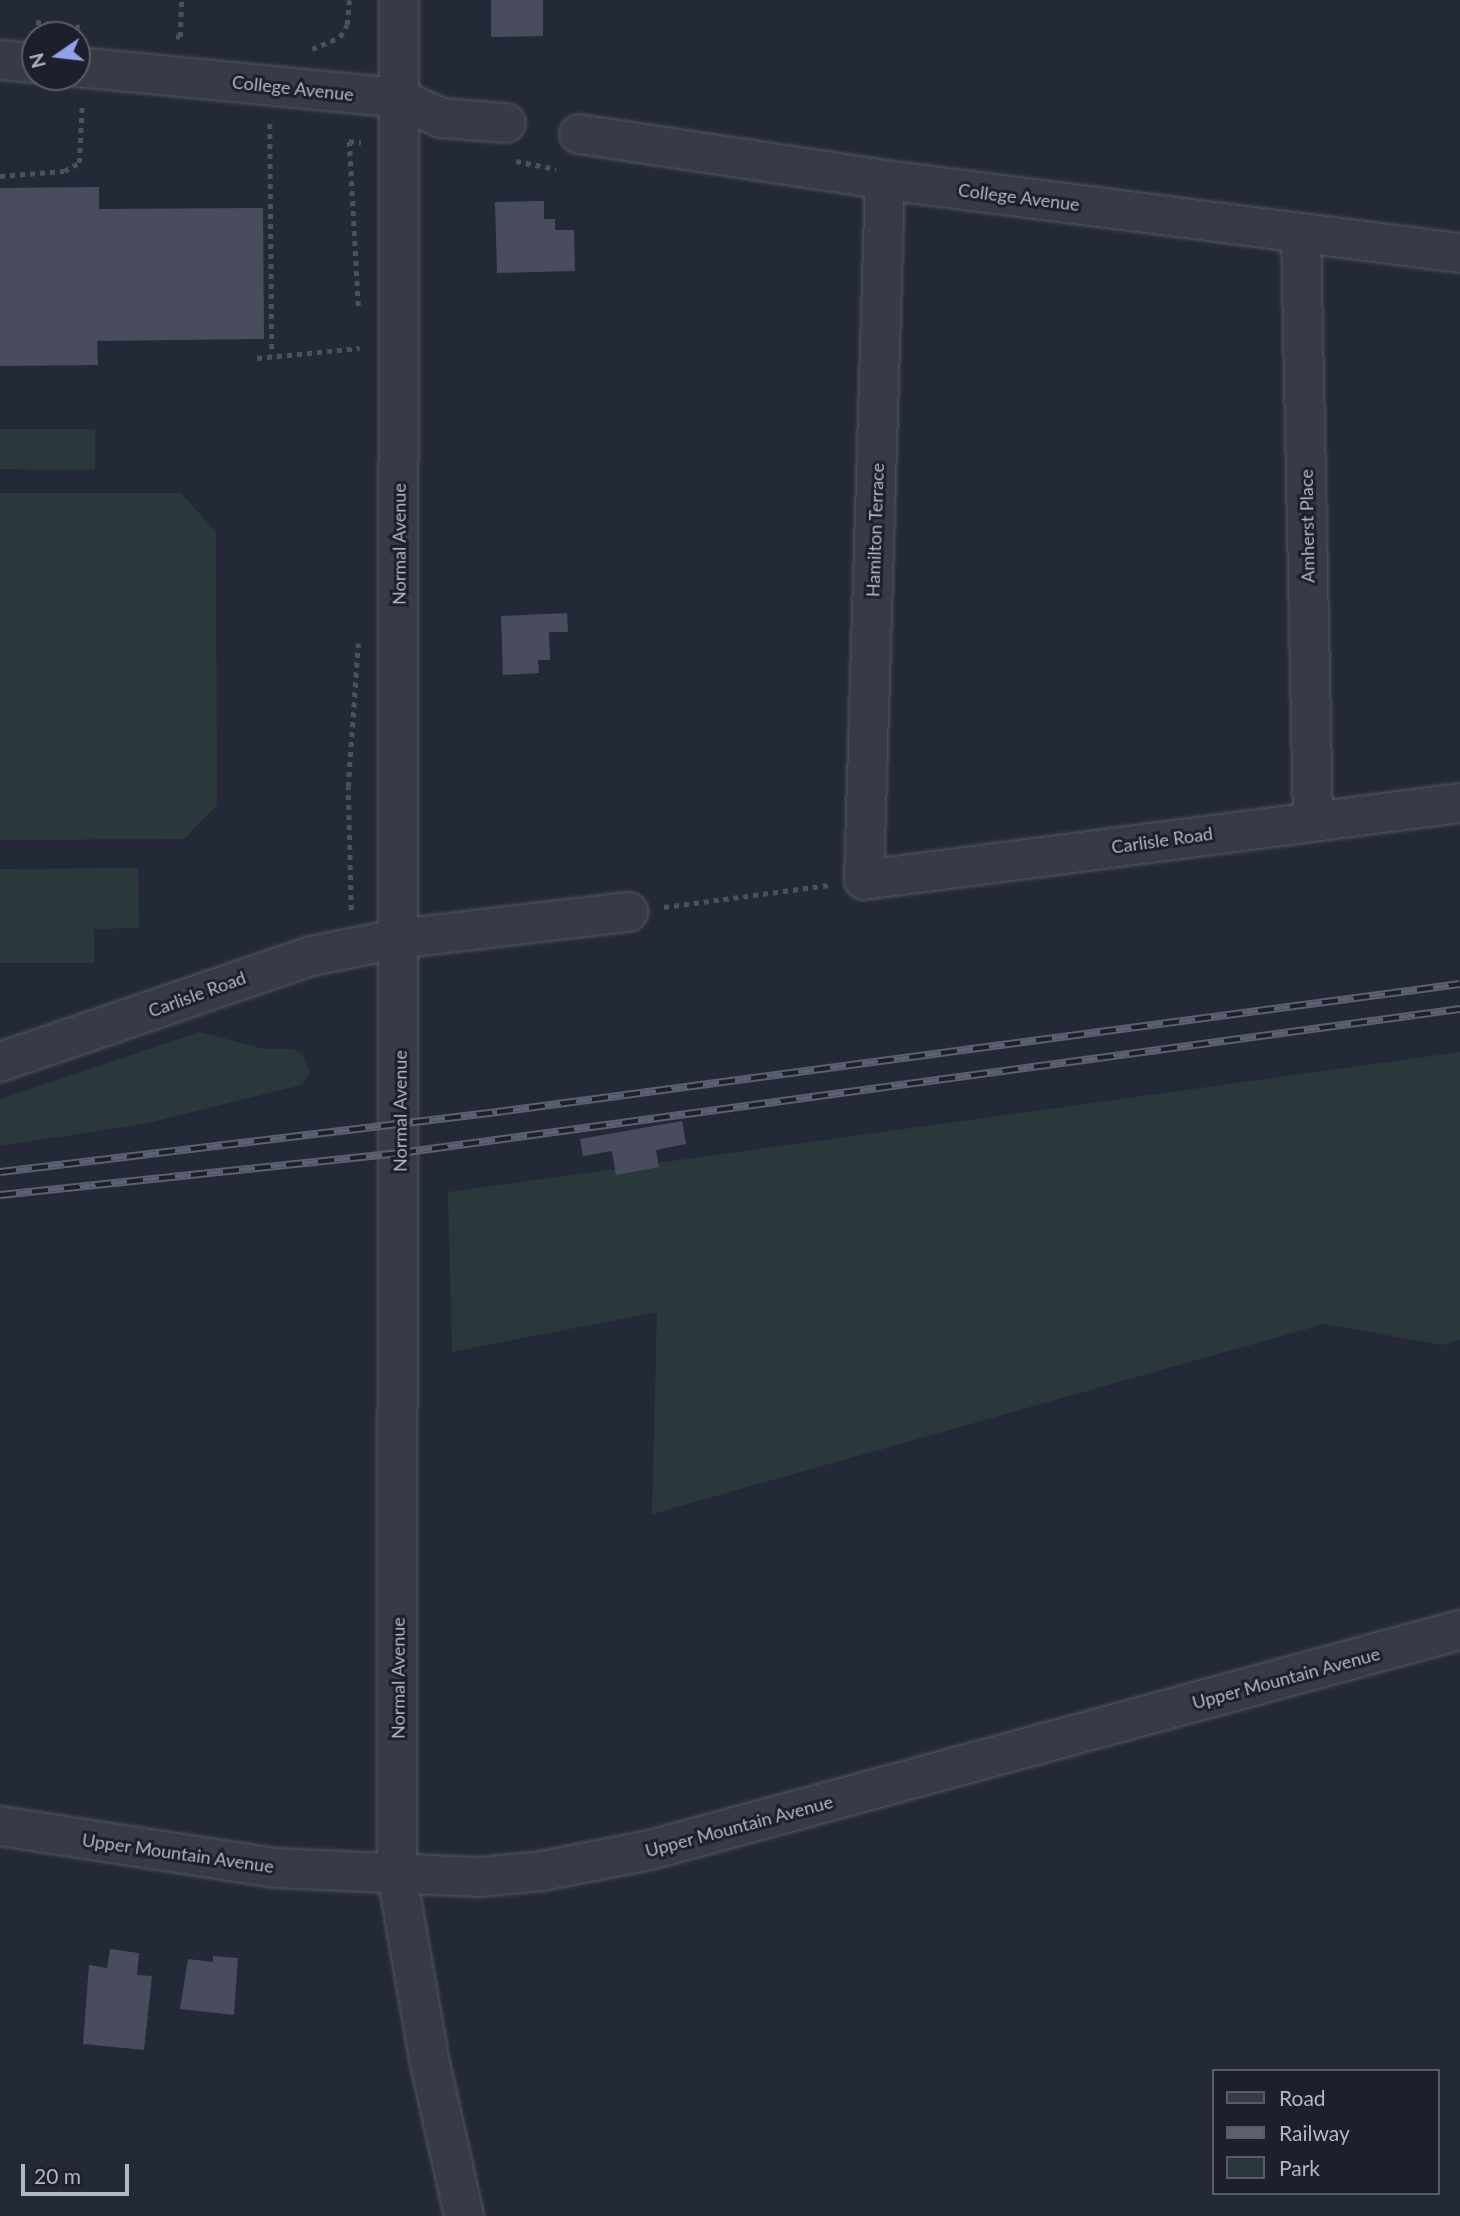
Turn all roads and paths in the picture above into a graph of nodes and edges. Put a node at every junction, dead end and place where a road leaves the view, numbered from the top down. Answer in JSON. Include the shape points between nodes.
{"nodes":[{"id":1,"x":181,"y":0,"type":"edge"},
{"id":2,"x":348,"y":0,"type":"edge"},
{"id":3,"x":399,"y":0,"type":"edge"},
{"id":4,"x":180,"y":37,"type":"dead end"},
{"id":5,"x":303,"y":48,"type":"dead end"},
{"id":6,"x":0,"y":60,"type":"edge"},
{"id":7,"x":21,"y":62,"type":"edge"},
{"id":8,"x":91,"y":85,"type":"edge"},
{"id":9,"x":80,"y":91,"type":"edge"},
{"id":10,"x":398,"y":99,"type":"junction"},
{"id":11,"x":270,"y":116,"type":"dead end"},
{"id":12,"x":506,"y":123,"type":"dead end"},
{"id":13,"x":579,"y":134,"type":"dead end"},
{"id":14,"x":0,"y":176,"type":"edge"},
{"id":15,"x":886,"y":180,"type":"junction"},
{"id":16,"x":1301,"y":233,"type":"junction"},
{"id":17,"x":1460,"y":253,"type":"edge"},
{"id":18,"x":360,"y":348,"type":"dead end"},
{"id":19,"x":272,"y":354,"type":"junction"},
{"id":20,"x":257,"y":358,"type":"dead end"},
{"id":21,"x":1460,"y":803,"type":"edge"},
{"id":22,"x":1313,"y":820,"type":"junction"},
{"id":23,"x":864,"y":880,"type":"junction"},
{"id":24,"x":628,"y":912,"type":"joint"},
{"id":25,"x":397,"y":939,"type":"junction"},
{"id":26,"x":0,"y":1062,"type":"edge"},
{"id":27,"x":1460,"y":1630,"type":"edge"},
{"id":28,"x":0,"y":1826,"type":"edge"},
{"id":29,"x":397,"y":1875,"type":"junction"},
{"id":30,"x":464,"y":2216,"type":"edge"}],
"edges":[{"from":1,"to":4,"type":"path"},
{"from":2,"to":5,"type":"path","via":[[340,37],[328,46]]},
{"from":3,"to":10,"type":"street","name":"Normal Avenue"},
{"from":6,"to":7,"type":"street"},
{"from":8,"to":10,"type":"street","name":"College Avenue"},
{"from":9,"to":14,"type":"path","via":[[79,163],[64,171]]},
{"from":10,"to":12,"type":"street","name":"College Avenue","via":[[441,118]]},
{"from":10,"to":25,"type":"street","name":"Normal Avenue"},
{"from":11,"to":19,"type":"path"},
{"from":13,"to":15,"type":"street","name":"College Avenue"},
{"from":15,"to":16,"type":"street","name":"College Avenue"},
{"from":15,"to":23,"type":"street","name":"Hamilton Terrace"},
{"from":16,"to":17,"type":"street","name":"College Avenue"},
{"from":16,"to":22,"type":"street","name":"Amherst Place"},
{"from":18,"to":19,"type":"path"},
{"from":19,"to":20,"type":"path"},
{"from":21,"to":22,"type":"street","name":"Carlisle Road"},
{"from":22,"to":23,"type":"street","name":"Carlisle Road"},
{"from":23,"to":24,"type":"path"},
{"from":24,"to":25,"type":"street","name":"Carlisle Road"},
{"from":25,"to":26,"type":"street","name":"Carlisle Road","via":[[311,956],[251,974]]},
{"from":25,"to":29,"type":"street","name":"Normal Avenue"},
{"from":27,"to":29,"type":"street","name":"Upper Mountain Avenue","via":[[650,1850],[542,1871],[479,1877]]},
{"from":28,"to":29,"type":"street","name":"Upper Mountain Avenue","via":[[275,1868]]},
{"from":29,"to":30,"type":"street","name":"Normal Avenue","via":[[429,2059]]}]}
